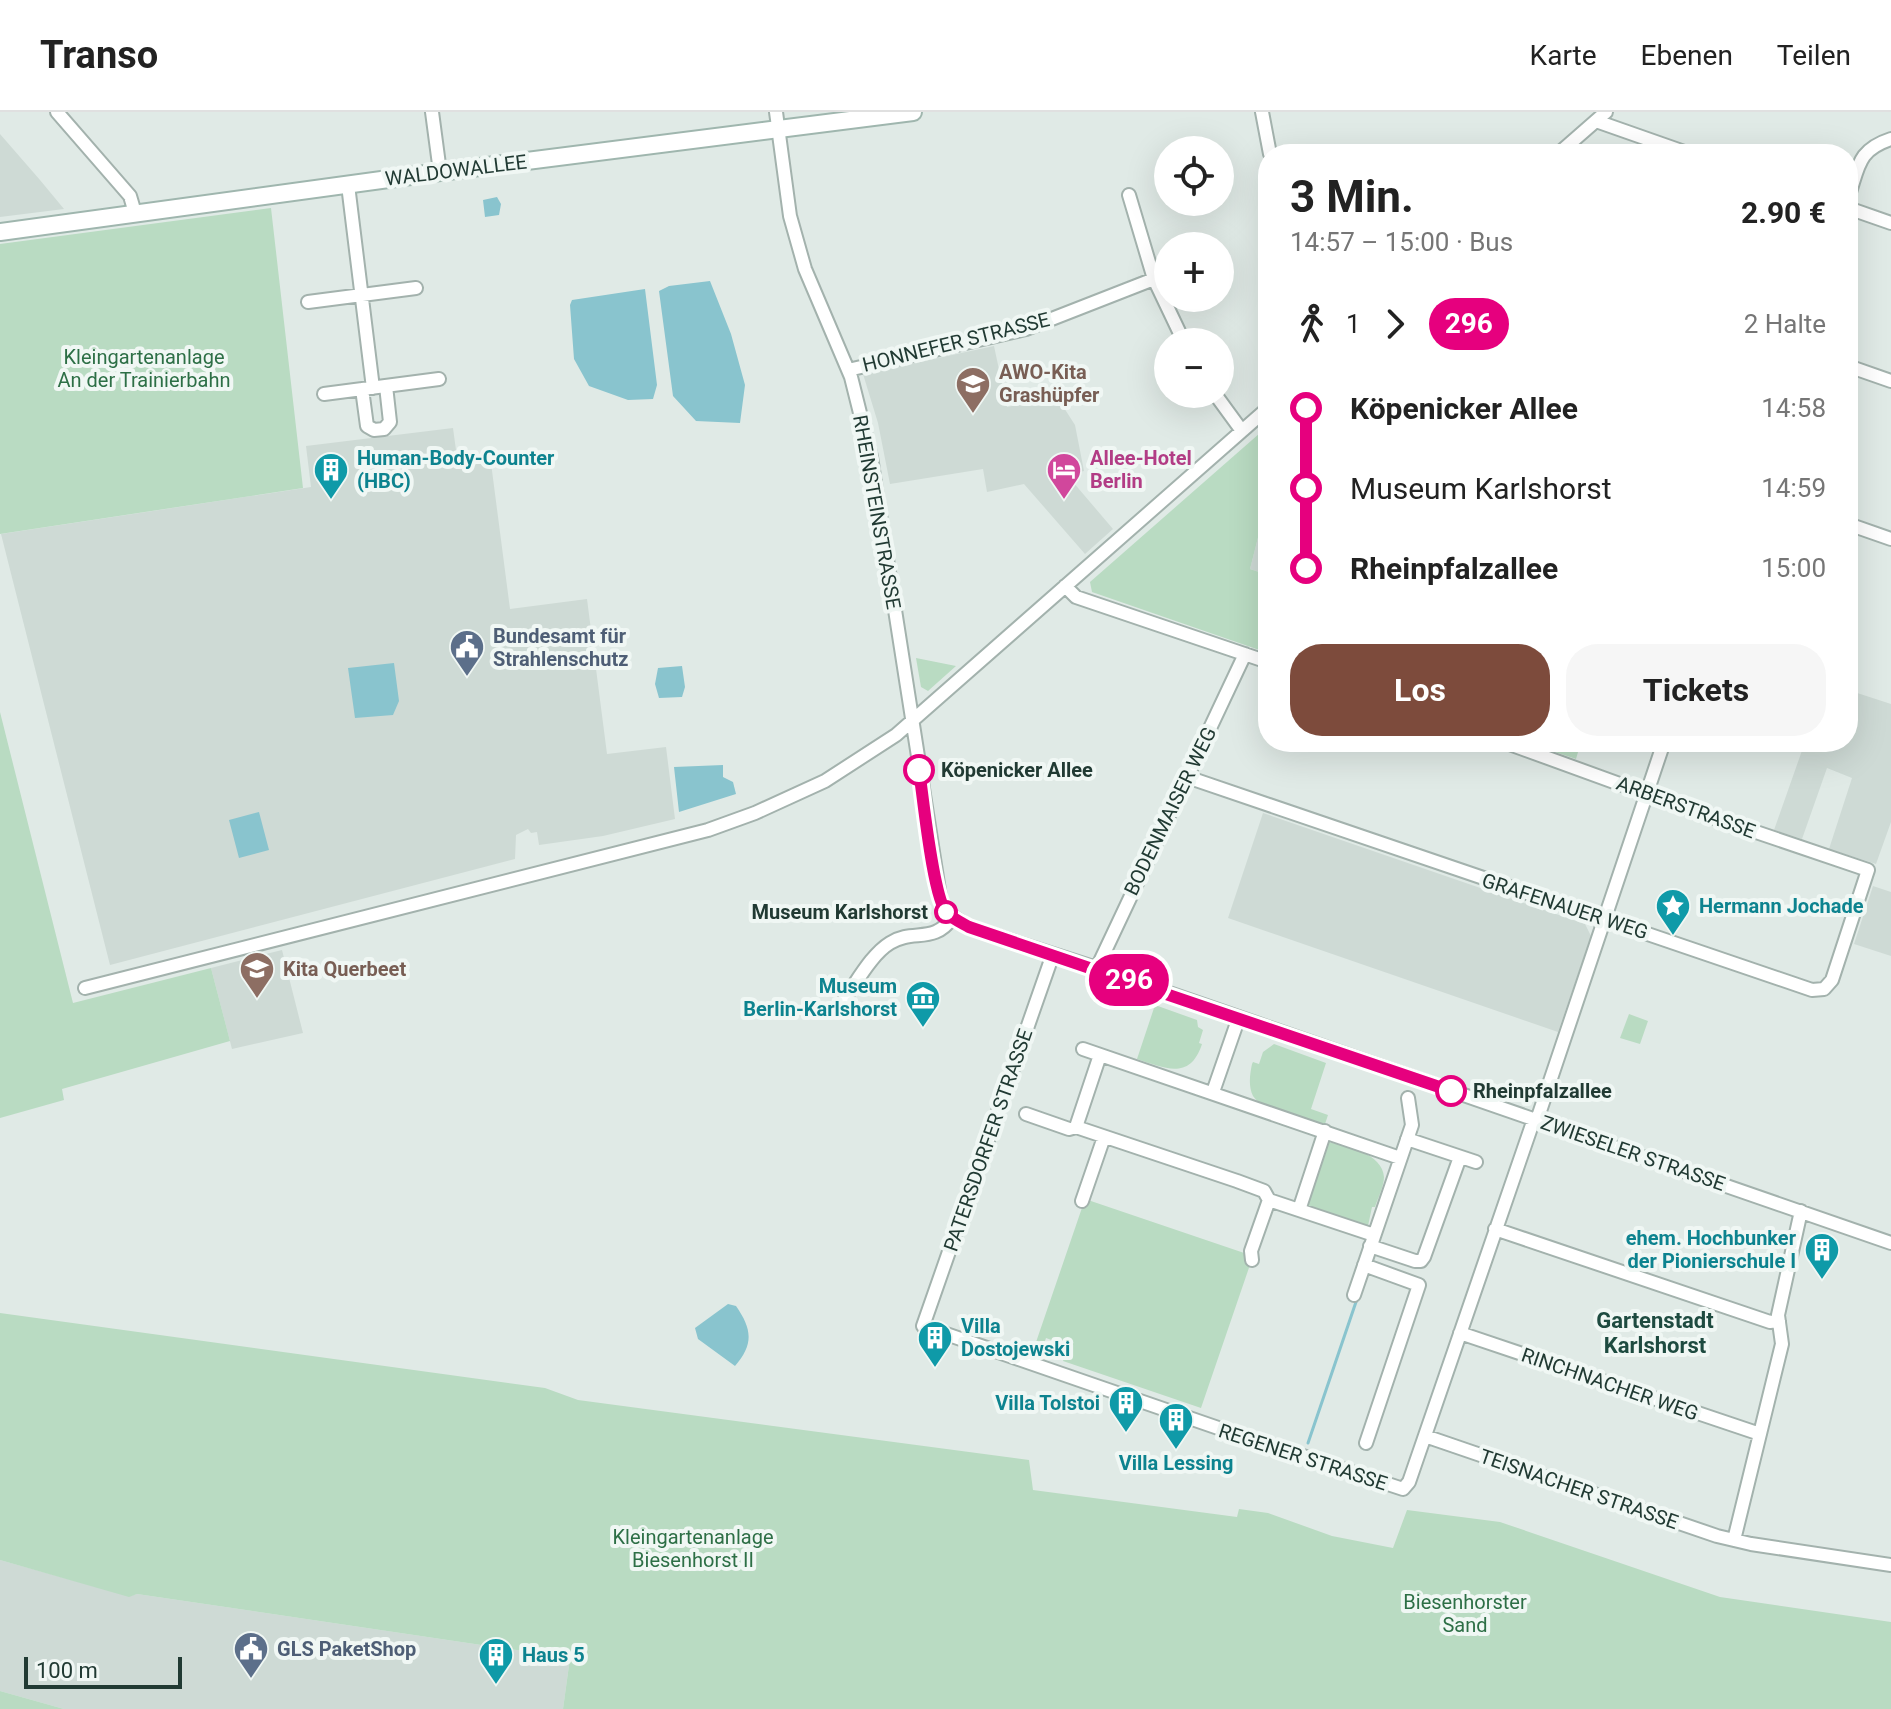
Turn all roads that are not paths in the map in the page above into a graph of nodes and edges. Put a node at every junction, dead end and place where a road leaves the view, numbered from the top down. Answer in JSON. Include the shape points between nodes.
{"nodes":[{"id":1,"x":432,"y":112,"type":"edge"},
{"id":2,"x":776,"y":112,"type":"edge"},
{"id":3,"x":913,"y":112,"type":"edge"},
{"id":4,"x":1262,"y":112,"type":"edge"},
{"id":5,"x":63,"y":114,"type":"edge"},
{"id":6,"x":1598,"y":115,"type":"edge"},
{"id":7,"x":778,"y":129,"type":"junction"},
{"id":8,"x":1891,"y":139,"type":"edge"},
{"id":9,"x":1268,"y":144,"type":"edge"},
{"id":10,"x":1568,"y":144,"type":"edge"},
{"id":11,"x":1666,"y":144,"type":"edge"},
{"id":12,"x":1858,"y":169,"type":"edge"},
{"id":13,"x":440,"y":172,"type":"junction"},
{"id":14,"x":348,"y":185,"type":"junction"},
{"id":15,"x":1129,"y":195,"type":"dead end"},
{"id":16,"x":1858,"y":211,"type":"edge"},
{"id":17,"x":135,"y":213,"type":"junction"},
{"id":18,"x":1891,"y":223,"type":"edge"},
{"id":19,"x":0,"y":232,"type":"edge"},
{"id":20,"x":1154,"y":279,"type":"joint"},
{"id":21,"x":416,"y":288,"type":"dead end"},
{"id":22,"x":362,"y":295,"type":"junction"},
{"id":23,"x":308,"y":302,"type":"dead end"},
{"id":24,"x":1858,"y":369,"type":"edge"},
{"id":25,"x":848,"y":370,"type":"junction"},
{"id":26,"x":439,"y":379,"type":"dead end"},
{"id":27,"x":1891,"y":381,"type":"edge"},
{"id":28,"x":374,"y":388,"type":"junction"},
{"id":29,"x":324,"y":394,"type":"dead end"},
{"id":30,"x":1225,"y":408,"type":"edge"},
{"id":31,"x":1258,"y":417,"type":"edge"},
{"id":32,"x":1242,"y":431,"type":"junction"},
{"id":33,"x":1858,"y":527,"type":"edge"},
{"id":34,"x":1891,"y":539,"type":"edge"},
{"id":35,"x":1065,"y":586,"type":"junction"},
{"id":36,"x":1245,"y":654,"type":"junction"},
{"id":37,"x":1258,"y":659,"type":"edge"},
{"id":38,"x":911,"y":721,"type":"junction"},
{"id":39,"x":1531,"y":752,"type":"edge"},
{"id":40,"x":1661,"y":752,"type":"edge"},
{"id":41,"x":1187,"y":777,"type":"junction"},
{"id":42,"x":1646,"y":794,"type":"junction"},
{"id":43,"x":1868,"y":870,"type":"joint"},
{"id":44,"x":953,"y":917,"type":"junction"},
{"id":45,"x":1604,"y":920,"type":"junction"},
{"id":46,"x":1053,"y":954,"type":"junction"},
{"id":47,"x":1097,"y":968,"type":"junction"},
{"id":48,"x":85,"y":988,"type":"dead end"},
{"id":49,"x":845,"y":998,"type":"dead end"},
{"id":50,"x":1239,"y":1017,"type":"junction"},
{"id":51,"x":1083,"y":1049,"type":"dead end"},
{"id":52,"x":1100,"y":1055,"type":"junction"},
{"id":53,"x":1213,"y":1092,"type":"junction"},
{"id":54,"x":1408,"y":1098,"type":"dead end"},
{"id":55,"x":1026,"y":1114,"type":"dead end"},
{"id":56,"x":1535,"y":1120,"type":"junction"},
{"id":57,"x":1076,"y":1127,"type":"junction"},
{"id":58,"x":1325,"y":1131,"type":"junction"},
{"id":59,"x":1104,"y":1137,"type":"junction"},
{"id":60,"x":1407,"y":1139,"type":"junction"},
{"id":61,"x":1460,"y":1157,"type":"junction"},
{"id":62,"x":1400,"y":1158,"type":"junction"},
{"id":63,"x":1476,"y":1162,"type":"dead end"},
{"id":64,"x":1269,"y":1200,"type":"junction"},
{"id":65,"x":1082,"y":1201,"type":"dead end"},
{"id":66,"x":1299,"y":1210,"type":"junction"},
{"id":67,"x":1801,"y":1211,"type":"junction"},
{"id":68,"x":1495,"y":1229,"type":"junction"},
{"id":69,"x":1372,"y":1241,"type":"junction"},
{"id":70,"x":1891,"y":1243,"type":"edge"},
{"id":71,"x":1252,"y":1260,"type":"dead end"},
{"id":72,"x":1364,"y":1265,"type":"junction"},
{"id":73,"x":1354,"y":1295,"type":"dead end"},
{"id":74,"x":1779,"y":1321,"type":"junction"},
{"id":75,"x":923,"y":1326,"type":"joint"},
{"id":76,"x":1460,"y":1333,"type":"junction"},
{"id":77,"x":1760,"y":1434,"type":"junction"},
{"id":78,"x":1425,"y":1436,"type":"junction"},
{"id":79,"x":1366,"y":1443,"type":"dead end"},
{"id":80,"x":1734,"y":1540,"type":"junction"},
{"id":81,"x":1891,"y":1564,"type":"edge"}],
"edges":[{"from":1,"to":13,"type":"street"},
{"from":2,"to":7,"type":"street","name":"RHEINSTEINSTRASSE"},
{"from":3,"to":7,"type":"street","name":"WALDOWALLEE"},
{"from":4,"to":9,"type":"street"},
{"from":5,"to":17,"type":"street","via":[[130,196]]},
{"from":6,"to":10,"type":"street"},
{"from":6,"to":11,"type":"street"},
{"from":7,"to":13,"type":"street","name":"WALDOWALLEE"},
{"from":7,"to":25,"type":"street","name":"RHEINSTEINSTRASSE","via":[[790,216],[805,269]]},
{"from":8,"to":12,"type":"street","via":[[1863,155]]},
{"from":13,"to":14,"type":"street","name":"WALDOWALLEE"},
{"from":14,"to":17,"type":"street","name":"WALDOWALLEE"},
{"from":14,"to":22,"type":"street"},
{"from":15,"to":20,"type":"street"},
{"from":16,"to":18,"type":"street"},
{"from":17,"to":19,"type":"street","name":"WALDOWALLEE"},
{"from":20,"to":25,"type":"street","name":"HONNEFER STRASSE","via":[[1026,329]]},
{"from":21,"to":22,"type":"street"},
{"from":22,"to":23,"type":"street"},
{"from":22,"to":28,"type":"street"},
{"from":24,"to":27,"type":"street"},
{"from":25,"to":38,"type":"street","name":"RHEINSTEINSTRASSE","via":[[871,457]]},
{"from":26,"to":28,"type":"street"},
{"from":28,"to":29,"type":"street"},
{"from":30,"to":32,"type":"street"},
{"from":31,"to":32,"type":"street"},
{"from":32,"to":35,"type":"street"},
{"from":33,"to":34,"type":"street"},
{"from":35,"to":36,"type":"street","via":[[1076,597]]},
{"from":35,"to":38,"type":"street"},
{"from":36,"to":37,"type":"street"},
{"from":36,"to":41,"type":"street","name":"BODENMAISER WEG"},
{"from":38,"to":44,"type":"street","name":"RHEINSTEINSTRASSE","via":[[938,892]]},
{"from":38,"to":48,"type":"street","via":[[838,774],[727,824]]},
{"from":39,"to":42,"type":"street","name":"ARBERSTRASSE"},
{"from":40,"to":42,"type":"street"},
{"from":41,"to":45,"type":"street","name":"GRAFENAUER WEG"},
{"from":41,"to":47,"type":"street","name":"BODENMAISER WEG"},
{"from":42,"to":43,"type":"street","name":"ARBERSTRASSE"},
{"from":42,"to":45,"type":"street"},
{"from":43,"to":45,"type":"street","name":"GRAFENAUER WEG","via":[[1832,980],[1817,991]]},
{"from":44,"to":46,"type":"street","name":"ZWIESELER STRASSE"},
{"from":44,"to":49,"type":"street","via":[[937,933],[887,944]]},
{"from":45,"to":56,"type":"street"},
{"from":46,"to":47,"type":"street","name":"ZWIESELER STRASSE"},
{"from":46,"to":75,"type":"street","name":"PATERSDORFER STRASSE"},
{"from":47,"to":50,"type":"street","name":"ZWIESELER STRASSE"},
{"from":50,"to":53,"type":"street"},
{"from":50,"to":56,"type":"street","name":"ZWIESELER STRASSE"},
{"from":51,"to":52,"type":"street"},
{"from":52,"to":53,"type":"street"},
{"from":52,"to":57,"type":"street"},
{"from":53,"to":58,"type":"street"},
{"from":54,"to":60,"type":"street","via":[[1412,1125]]},
{"from":55,"to":57,"type":"street"},
{"from":56,"to":67,"type":"street","name":"ZWIESELER STRASSE"},
{"from":56,"to":68,"type":"street","name":"REGENER STRASSE"},
{"from":57,"to":59,"type":"street"},
{"from":58,"to":62,"type":"street"},
{"from":58,"to":66,"type":"street"},
{"from":59,"to":64,"type":"street","via":[[1264,1191]]},
{"from":59,"to":65,"type":"street"},
{"from":60,"to":61,"type":"street"},
{"from":60,"to":62,"type":"street"},
{"from":61,"to":63,"type":"street"},
{"from":61,"to":69,"type":"street","via":[[1421,1261]]},
{"from":62,"to":69,"type":"street"},
{"from":64,"to":66,"type":"street"},
{"from":64,"to":71,"type":"street"},
{"from":66,"to":69,"type":"street"},
{"from":67,"to":70,"type":"street","name":"ZWIESELER STRASSE"},
{"from":67,"to":74,"type":"street"},
{"from":68,"to":74,"type":"street"},
{"from":68,"to":76,"type":"street","name":"REGENER STRASSE"},
{"from":69,"to":72,"type":"street"},
{"from":72,"to":73,"type":"street"},
{"from":72,"to":79,"type":"street","via":[[1419,1285]]},
{"from":74,"to":77,"type":"street","via":[[1782,1344]]},
{"from":75,"to":78,"type":"street","name":"REGENER STRASSE","via":[[1396,1488],[1409,1482]]},
{"from":76,"to":77,"type":"street","name":"RINCHNACHER WEG"},
{"from":76,"to":78,"type":"street","name":"REGENER STRASSE"},
{"from":77,"to":80,"type":"street"},
{"from":78,"to":80,"type":"street","name":"TEISNACHER STRASSE"},
{"from":80,"to":81,"type":"street","name":"TEISNACHER STRASSE"}]}
